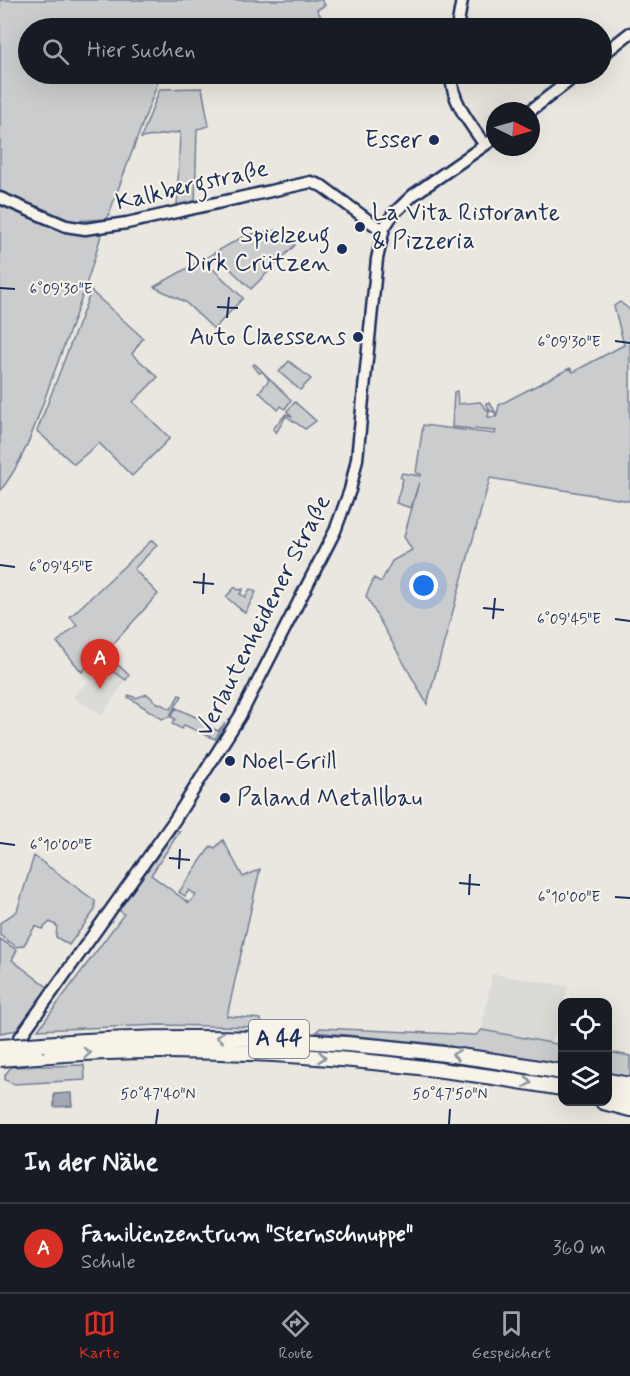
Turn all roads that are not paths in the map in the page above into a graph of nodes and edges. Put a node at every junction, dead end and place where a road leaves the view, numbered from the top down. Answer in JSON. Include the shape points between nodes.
{"nodes":[{"id":1,"x":462,"y":0,"type":"edge"},
{"id":2,"x":459,"y":18,"type":"edge"},
{"id":3,"x":630,"y":33,"type":"edge"},
{"id":4,"x":612,"y":47,"type":"edge"},
{"id":5,"x":453,"y":84,"type":"edge"},
{"id":6,"x":565,"y":84,"type":"edge"},
{"id":7,"x":540,"y":103,"type":"edge"},
{"id":8,"x":485,"y":145,"type":"joint"},
{"id":9,"x":0,"y":198,"type":"edge"},
{"id":10,"x":384,"y":228,"type":"junction"},
{"id":11,"x":0,"y":1047,"type":"edge"},
{"id":12,"x":40,"y":1050,"type":"junction"},
{"id":13,"x":0,"y":1059,"type":"edge"},
{"id":14,"x":0,"y":1065,"type":"edge"},
{"id":15,"x":558,"y":1071,"type":"edge"},
{"id":16,"x":612,"y":1082,"type":"edge"},
{"id":17,"x":630,"y":1085,"type":"edge"},
{"id":18,"x":558,"y":1087,"type":"edge"},
{"id":19,"x":612,"y":1096,"type":"edge"},
{"id":20,"x":630,"y":1099,"type":"edge"},
{"id":21,"x":612,"y":1104,"type":"edge"},
{"id":22,"x":630,"y":1109,"type":"edge"}],
"edges":[{"from":1,"to":2,"type":"main road"},
{"from":3,"to":4,"type":"main road"},
{"from":5,"to":8,"type":"main road","via":[[459,106]]},
{"from":6,"to":7,"type":"main road"},
{"from":8,"to":10,"type":"main road","name":"Verlautenheidener Straße","via":[[408,200]]},
{"from":9,"to":10,"type":"main road","name":"Kalkbergstraße","via":[[66,226],[85,229],[311,182]]},
{"from":10,"to":14,"type":"main road","name":"Verlautenheidener Straße","via":[[377,259],[357,459],[345,506],[330,542],[248,702],[208,769]]},
{"from":11,"to":12,"type":"highway","number":"A 44","bridge":true},
{"from":12,"to":13,"type":"highway","number":"A 44","bridge":true},
{"from":15,"to":12,"type":"highway","number":"A 44","one_way":true,"via":[[418,1049],[325,1041],[119,1038]]},
{"from":12,"to":18,"type":"highway","number":"A 44","one_way":true,"via":[[300,1055],[453,1070]]},
{"from":16,"to":17,"type":"highway"},
{"from":19,"to":20,"type":"highway"},
{"from":21,"to":22,"type":"highway"}]}
